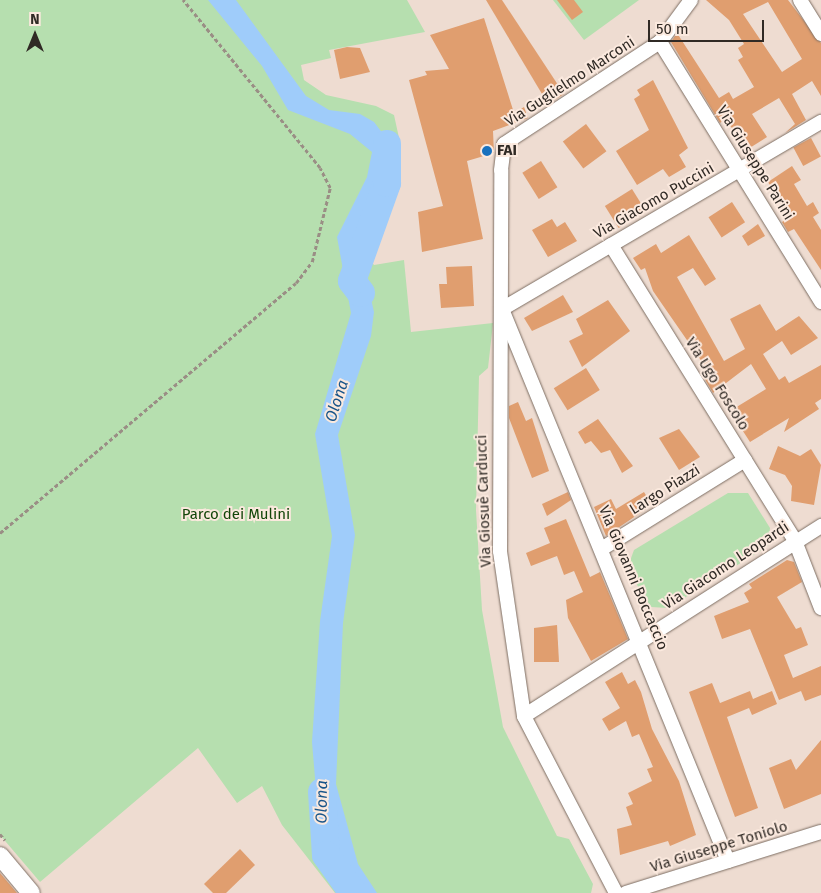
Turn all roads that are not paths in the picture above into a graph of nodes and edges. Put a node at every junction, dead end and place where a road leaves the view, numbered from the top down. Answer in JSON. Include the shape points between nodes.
{"nodes":[{"id":1,"x":800,"y":0,"type":"edge"},
{"id":2,"x":685,"y":3,"type":"edge"},
{"id":3,"x":821,"y":34,"type":"edge"},
{"id":4,"x":660,"y":42,"type":"junction"},
{"id":5,"x":821,"y":122,"type":"edge"},
{"id":6,"x":504,"y":144,"type":"joint"},
{"id":7,"x":740,"y":170,"type":"junction"},
{"id":8,"x":611,"y":245,"type":"junction"},
{"id":9,"x":821,"y":302,"type":"edge"},
{"id":10,"x":502,"y":309,"type":"junction"},
{"id":11,"x":745,"y":460,"type":"junction"},
{"id":12,"x":821,"y":526,"type":"edge"},
{"id":13,"x":795,"y":541,"type":"junction"},
{"id":14,"x":603,"y":548,"type":"junction"},
{"id":15,"x":821,"y":608,"type":"edge"},
{"id":16,"x":642,"y":640,"type":"junction"},
{"id":17,"x":524,"y":716,"type":"junction"},
{"id":18,"x":821,"y":832,"type":"edge"},
{"id":19,"x":0,"y":856,"type":"edge"},
{"id":20,"x":728,"y":861,"type":"junction"},
{"id":21,"x":31,"y":893,"type":"edge"},
{"id":22,"x":616,"y":893,"type":"edge"},
{"id":23,"x":626,"y":893,"type":"edge"}],
"edges":[{"from":1,"to":3,"type":"street"},
{"from":2,"to":4,"type":"street","name":"Via Guglielmo Marconi"},
{"from":4,"to":6,"type":"street","name":"Via Guglielmo Marconi"},
{"from":4,"to":7,"type":"street","name":"Via Giuseppe Parini"},
{"from":5,"to":7,"type":"street","name":"Via Giacomo Puccini"},
{"from":6,"to":10,"type":"street","name":"Via Giosuè Carducci"},
{"from":7,"to":8,"type":"street","name":"Via Giacomo Puccini"},
{"from":7,"to":9,"type":"street","name":"Via Giuseppe Parini"},
{"from":8,"to":10,"type":"street","name":"Via Giacomo Puccini"},
{"from":8,"to":11,"type":"street","name":"Via Ugo Foscolo"},
{"from":10,"to":14,"type":"street","name":"Via Giovanni Boccaccio"},
{"from":10,"to":17,"type":"street","name":"Via Giosuè Carducci","via":[[497,440],[500,552]]},
{"from":11,"to":13,"type":"street","name":"Via Ugo Foscolo"},
{"from":11,"to":14,"type":"street","name":"Largo Piazzi"},
{"from":12,"to":13,"type":"street","name":"Via Giacomo Leopardi"},
{"from":13,"to":15,"type":"street","name":"Via Ugo Foscolo"},
{"from":13,"to":16,"type":"street","name":"Via Giacomo Leopardi"},
{"from":14,"to":16,"type":"street","name":"Via Giovanni Boccaccio"},
{"from":16,"to":17,"type":"street","name":"Via Giacomo Leopardi"},
{"from":16,"to":20,"type":"street","name":"Via Giovanni Boccaccio"},
{"from":17,"to":22,"type":"street","name":"Via Giosuè Carducci"},
{"from":18,"to":20,"type":"street","name":"Via Giuseppe Toniolo"},
{"from":19,"to":21,"type":"street"},
{"from":20,"to":23,"type":"street","name":"Via Giuseppe Toniolo"}]}
